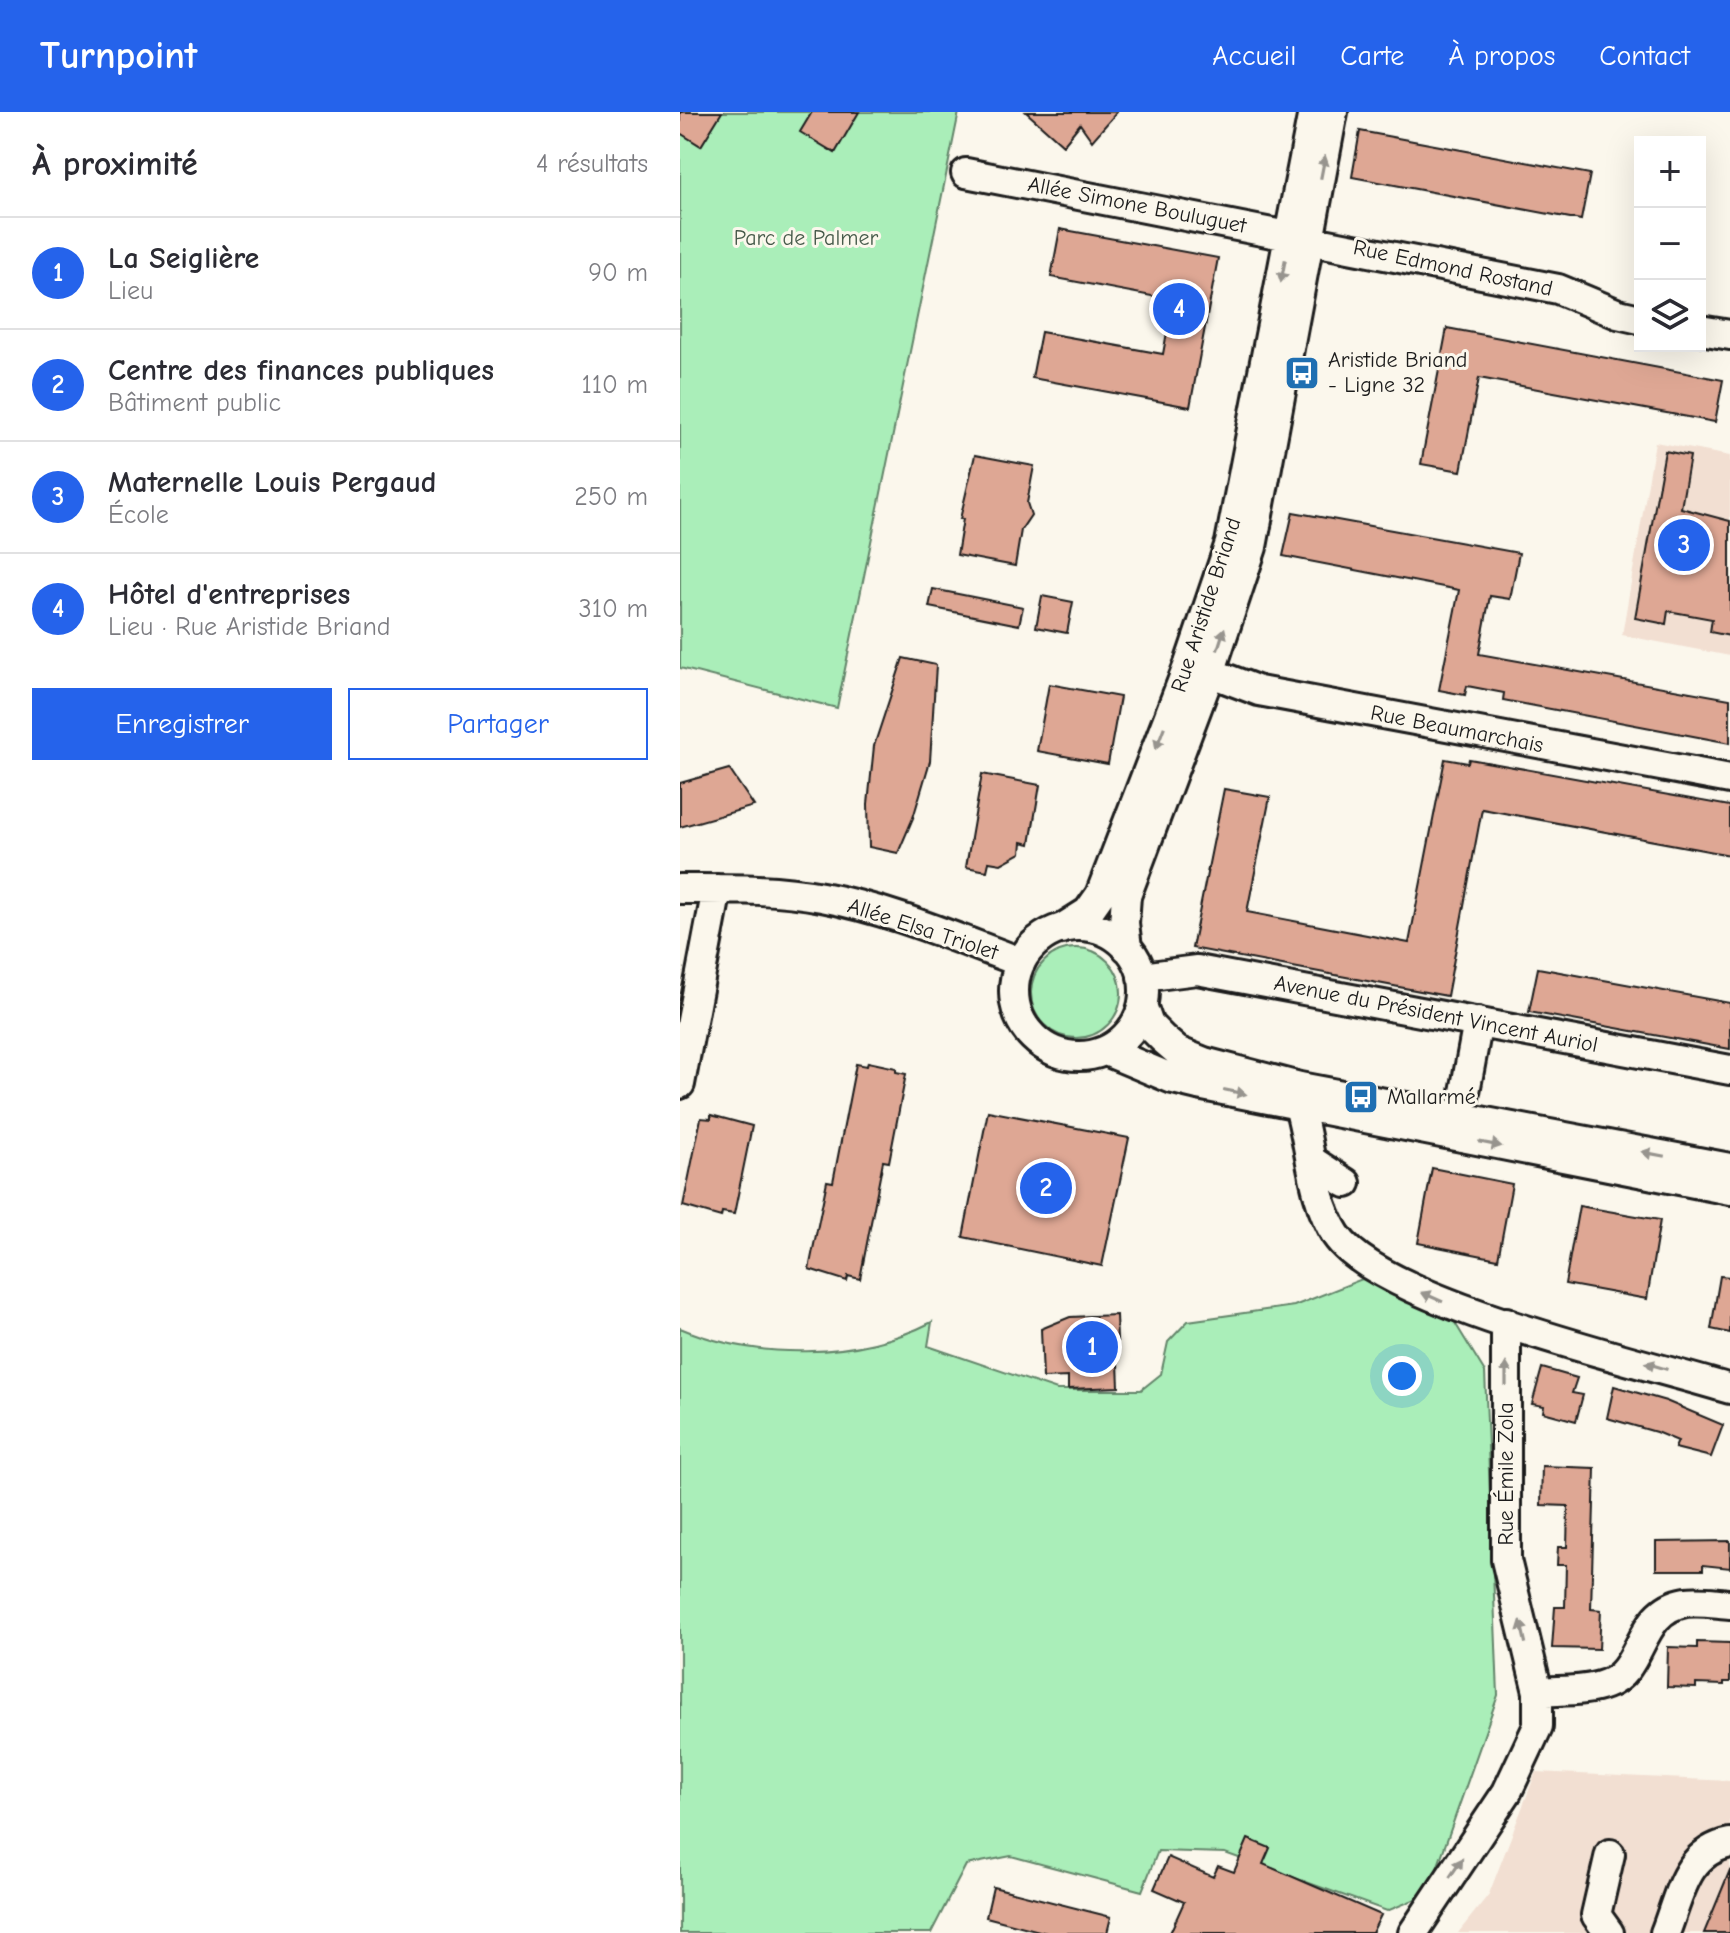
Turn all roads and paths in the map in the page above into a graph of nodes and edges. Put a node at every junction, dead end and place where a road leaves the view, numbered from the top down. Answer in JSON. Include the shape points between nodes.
{"nodes":[{"id":1,"x":1313,"y":112,"type":"edge"},
{"id":2,"x":1333,"y":112,"type":"edge"},
{"id":3,"x":966,"y":173,"type":"dead end"},
{"id":4,"x":1300,"y":236,"type":"junction"},
{"id":5,"x":1634,"y":318,"type":"edge"},
{"id":6,"x":1706,"y":331,"type":"edge"},
{"id":7,"x":1730,"y":335,"type":"edge"},
{"id":8,"x":1199,"y":669,"type":"junction"},
{"id":9,"x":1730,"y":779,"type":"edge"},
{"id":10,"x":680,"y":889,"type":"edge"},
{"id":11,"x":717,"y":889,"type":"junction"},
{"id":12,"x":1061,"y":929,"type":"junction"},
{"id":13,"x":1127,"y":948,"type":"junction"},
{"id":14,"x":1021,"y":962,"type":"junction"},
{"id":15,"x":1142,"y":977,"type":"junction"},
{"id":16,"x":1143,"y":1008,"type":"junction"},
{"id":17,"x":1478,"y":1022,"type":"junction"},
{"id":18,"x":1106,"y":1051,"type":"junction"},
{"id":19,"x":1730,"y":1070,"type":"edge"},
{"id":20,"x":680,"y":1084,"type":"edge"},
{"id":21,"x":1300,"y":1096,"type":"junction"},
{"id":22,"x":1459,"y":1127,"type":"junction"},
{"id":23,"x":1312,"y":1161,"type":"junction"},
{"id":24,"x":1730,"y":1168,"type":"edge"},
{"id":25,"x":1346,"y":1183,"type":"dead end"},
{"id":26,"x":1730,"y":1190,"type":"edge"},
{"id":27,"x":1506,"y":1322,"type":"junction"},
{"id":28,"x":1730,"y":1389,"type":"edge"},
{"id":29,"x":1730,"y":1604,"type":"edge"},
{"id":30,"x":1538,"y":1692,"type":"junction"},
{"id":31,"x":1730,"y":1843,"type":"edge"},
{"id":32,"x":1610,"y":1854,"type":"dead end"},
{"id":33,"x":1413,"y":1933,"type":"edge"},
{"id":34,"x":1609,"y":1933,"type":"edge"},
{"id":35,"x":1665,"y":1933,"type":"edge"}],
"edges":[{"from":1,"to":4,"type":"street","name":"Rue Aristide Briand"},
{"from":4,"to":2,"type":"street","name":"Rue Aristide Briand","one_way":true},
{"from":3,"to":4,"type":"street","name":"Allée Simone Bouluguet"},
{"from":4,"to":5,"type":"street","name":"Rue Edmond Rostand","via":[[1558,289]]},
{"from":4,"to":8,"type":"street","name":"Rue Aristide Briand","via":[[1252,547]]},
{"from":6,"to":7,"type":"street"},
{"from":8,"to":9,"type":"street","name":"Rue Beaumarchais","via":[[1259,691]]},
{"from":8,"to":12,"type":"street","name":"Rue Aristide Briand","one_way":true,"via":[[1100,895],[1088,912]]},
{"from":8,"to":13,"type":"street","name":"Rue Aristide Briand","via":[[1126,896]]},
{"from":10,"to":11,"type":"street","name":"Allée Elsa Triolet"},
{"from":11,"to":14,"type":"street","name":"Allée Elsa Triolet","via":[[790,892],[892,914]]},
{"from":11,"to":20,"type":"street"},
{"from":12,"to":13,"type":"street","via":[[1097,929]]},
{"from":12,"to":14,"type":"street","via":[[1045,936]]},
{"from":13,"to":15,"type":"street"},
{"from":14,"to":18,"type":"street","via":[[1015,1002],[1032,1037],[1067,1055]]},
{"from":15,"to":16,"type":"street"},
{"from":15,"to":17,"type":"street","name":"Avenue du Président Vincent Auriol","via":[[1197,970]]},
{"from":16,"to":18,"type":"street","via":[[1123,1040]]},
{"from":16,"to":21,"type":"street","via":[[1149,1025],[1177,1051]]},
{"from":17,"to":19,"type":"street","name":"Avenue du Président Vincent Auriol"},
{"from":17,"to":22,"type":"street"},
{"from":18,"to":21,"type":"street","one_way":true,"via":[[1173,1079]]},
{"from":21,"to":22,"type":"street"},
{"from":21,"to":23,"type":"street"},
{"from":24,"to":22,"type":"street","one_way":true},
{"from":22,"to":26,"type":"street","one_way":true},
{"from":23,"to":25,"type":"street"},
{"from":27,"to":23,"type":"street","one_way":true,"via":[[1433,1299],[1370,1265],[1337,1236]]},
{"from":28,"to":27,"type":"street","one_way":true},
{"from":30,"to":27,"type":"street","name":"Rue Émile Zola","one_way":true,"via":[[1506,1560]]},
{"from":29,"to":30,"type":"street","via":[[1685,1602],[1665,1610],[1646,1630],[1629,1665],[1608,1684]]},
{"from":33,"to":30,"type":"street","name":"Rue Émile Zola","one_way":true,"via":[[1533,1744]]},
{"from":31,"to":35,"type":"street","via":[[1702,1853],[1690,1869]]},
{"from":32,"to":34,"type":"street","via":[[1596,1915]]}]}
